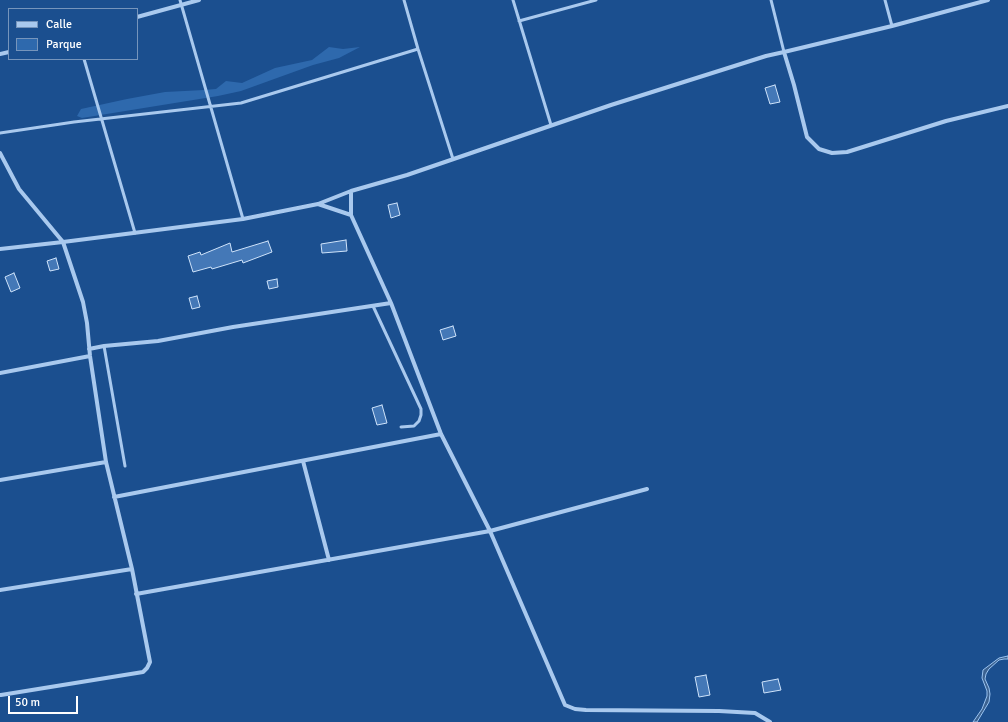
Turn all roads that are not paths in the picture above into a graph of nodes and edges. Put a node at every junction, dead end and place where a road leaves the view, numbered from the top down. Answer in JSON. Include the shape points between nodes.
{"nodes":[{"id":1,"x":199,"y":0,"type":"edge"},
{"id":2,"x":404,"y":0,"type":"edge"},
{"id":3,"x":513,"y":0,"type":"edge"},
{"id":4,"x":596,"y":0,"type":"edge"},
{"id":5,"x":771,"y":0,"type":"edge"},
{"id":6,"x":885,"y":0,"type":"edge"},
{"id":7,"x":988,"y":0,"type":"edge"},
{"id":8,"x":181,"y":2,"type":"edge"},
{"id":9,"x":138,"y":17,"type":"edge"},
{"id":10,"x":520,"y":21,"type":"junction"},
{"id":11,"x":892,"y":26,"type":"junction"},
{"id":12,"x":418,"y":49,"type":"junction"},
{"id":13,"x":784,"y":52,"type":"junction"},
{"id":14,"x":84,"y":60,"type":"edge"},
{"id":15,"x":1008,"y":106,"type":"edge"},
{"id":16,"x":211,"y":107,"type":"junction"},
{"id":17,"x":101,"y":119,"type":"junction"},
{"id":18,"x":551,"y":125,"type":"junction"},
{"id":19,"x":0,"y":133,"type":"edge"},
{"id":20,"x":0,"y":153,"type":"edge"},
{"id":21,"x":453,"y":159,"type":"junction"},
{"id":22,"x":351,"y":191,"type":"junction"},
{"id":23,"x":318,"y":204,"type":"junction"},
{"id":24,"x":351,"y":215,"type":"junction"},
{"id":25,"x":243,"y":219,"type":"junction"},
{"id":26,"x":135,"y":233,"type":"junction"},
{"id":27,"x":63,"y":242,"type":"junction"},
{"id":28,"x":0,"y":249,"type":"edge"},
{"id":29,"x":391,"y":303,"type":"junction"},
{"id":30,"x":373,"y":306,"type":"junction"},
{"id":31,"x":104,"y":346,"type":"junction"},
{"id":32,"x":89,"y":349,"type":"junction"},
{"id":33,"x":90,"y":356,"type":"junction"},
{"id":34,"x":0,"y":373,"type":"edge"},
{"id":35,"x":400,"y":427,"type":"dead end"},
{"id":36,"x":441,"y":434,"type":"junction"},
{"id":37,"x":303,"y":461,"type":"junction"},
{"id":38,"x":106,"y":462,"type":"junction"},
{"id":39,"x":125,"y":466,"type":"dead end"},
{"id":40,"x":0,"y":480,"type":"edge"},
{"id":41,"x":647,"y":489,"type":"dead end"},
{"id":42,"x":114,"y":497,"type":"junction"},
{"id":43,"x":490,"y":531,"type":"junction"},
{"id":44,"x":329,"y":560,"type":"junction"},
{"id":45,"x":132,"y":569,"type":"junction"},
{"id":46,"x":0,"y":590,"type":"edge"},
{"id":47,"x":136,"y":594,"type":"junction"},
{"id":48,"x":0,"y":695,"type":"edge"},
{"id":49,"x":770,"y":722,"type":"edge"}],
"edges":[{"from":1,"to":8,"type":"street"},
{"from":2,"to":12,"type":"lane"},
{"from":3,"to":10,"type":"lane"},
{"from":4,"to":10,"type":"lane"},
{"from":5,"to":13,"type":"lane"},
{"from":6,"to":11,"type":"lane"},
{"from":7,"to":11,"type":"street"},
{"from":8,"to":9,"type":"street"},
{"from":8,"to":16,"type":"lane"},
{"from":10,"to":18,"type":"lane"},
{"from":11,"to":13,"type":"street"},
{"from":12,"to":16,"type":"lane","via":[[241,103]]},
{"from":12,"to":21,"type":"lane"},
{"from":13,"to":15,"type":"street","via":[[807,137],[819,149],[832,153],[847,152],[946,121]]},
{"from":13,"to":18,"type":"street"},
{"from":14,"to":17,"type":"lane"},
{"from":16,"to":17,"type":"lane"},
{"from":16,"to":25,"type":"lane"},
{"from":17,"to":19,"type":"lane"},
{"from":17,"to":26,"type":"lane"},
{"from":18,"to":21,"type":"street"},
{"from":20,"to":27,"type":"street","via":[[20,188]]},
{"from":21,"to":22,"type":"street"},
{"from":22,"to":23,"type":"street"},
{"from":22,"to":24,"type":"street"},
{"from":23,"to":24,"type":"street"},
{"from":23,"to":25,"type":"street"},
{"from":24,"to":29,"type":"street"},
{"from":25,"to":26,"type":"street"},
{"from":26,"to":27,"type":"street"},
{"from":27,"to":28,"type":"street"},
{"from":27,"to":32,"type":"street","via":[[83,302],[88,323]]},
{"from":29,"to":30,"type":"street"},
{"from":29,"to":36,"type":"street"},
{"from":30,"to":31,"type":"street","via":[[158,341]]},
{"from":30,"to":35,"type":"lane","via":[[421,409],[419,421],[414,426]]},
{"from":31,"to":32,"type":"street"},
{"from":31,"to":39,"type":"lane"},
{"from":32,"to":33,"type":"street"},
{"from":33,"to":34,"type":"street"},
{"from":33,"to":38,"type":"street"},
{"from":36,"to":37,"type":"street"},
{"from":36,"to":43,"type":"street"},
{"from":37,"to":42,"type":"street"},
{"from":37,"to":44,"type":"street"},
{"from":38,"to":40,"type":"street"},
{"from":38,"to":42,"type":"street"},
{"from":41,"to":43,"type":"street"},
{"from":42,"to":45,"type":"street"},
{"from":43,"to":44,"type":"street"},
{"from":43,"to":49,"type":"street","via":[[565,705],[586,710],[755,713]]},
{"from":44,"to":47,"type":"street"},
{"from":45,"to":46,"type":"street"},
{"from":45,"to":47,"type":"street"},
{"from":47,"to":48,"type":"street","via":[[150,662],[143,672]]}]}
